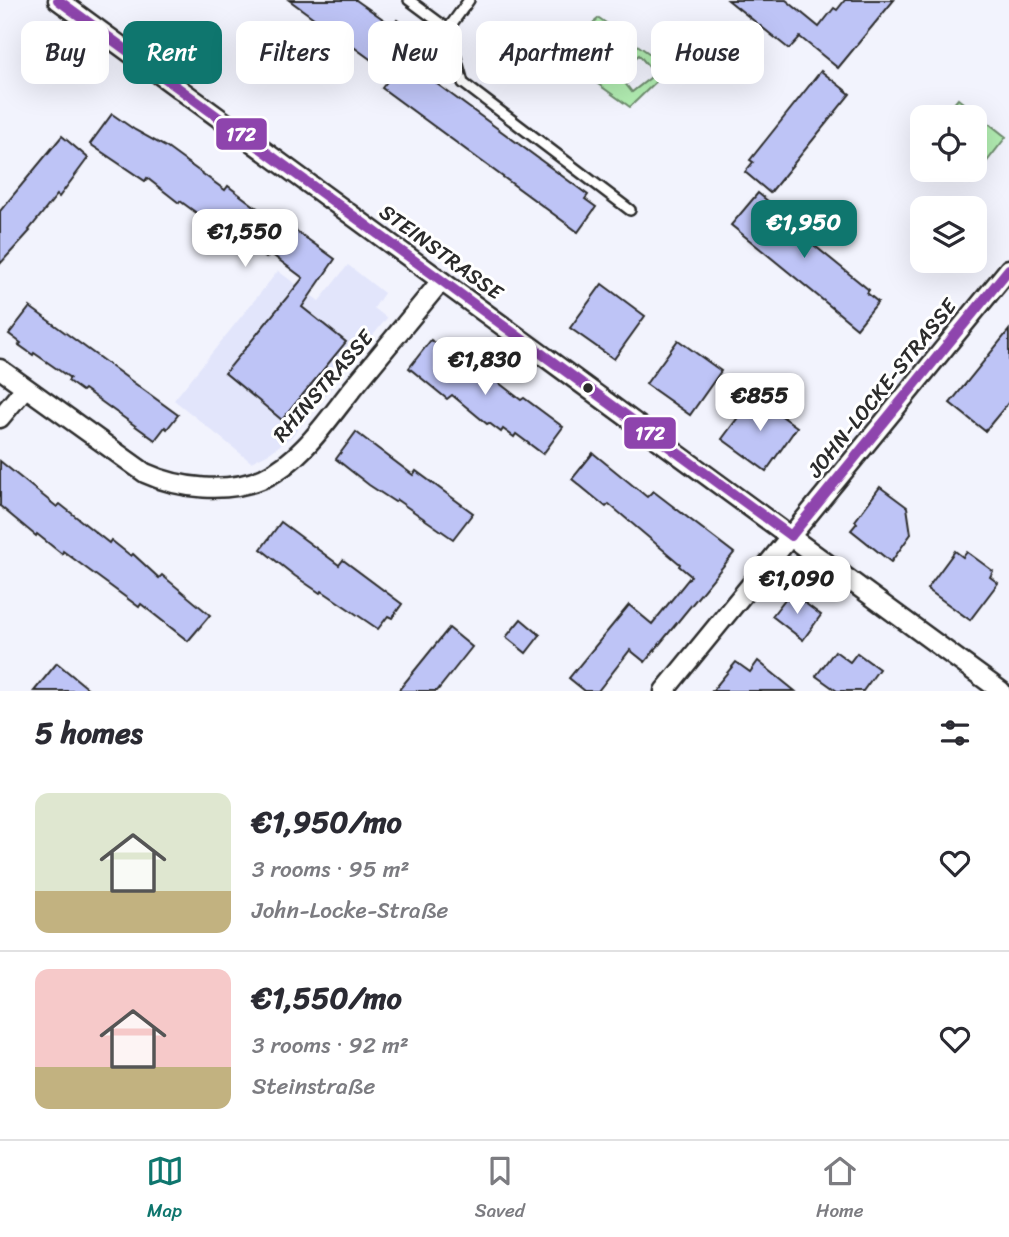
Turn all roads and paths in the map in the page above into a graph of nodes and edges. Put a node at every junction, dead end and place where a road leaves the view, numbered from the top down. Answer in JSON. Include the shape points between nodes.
{"nodes":[{"id":1,"x":58,"y":0,"type":"edge"},
{"id":2,"x":409,"y":0,"type":"edge"},
{"id":3,"x":469,"y":0,"type":"edge"},
{"id":4,"x":437,"y":21,"type":"edge"},
{"id":5,"x":454,"y":21,"type":"edge"},
{"id":6,"x":462,"y":79,"type":"edge"},
{"id":7,"x":630,"y":209,"type":"dead end"},
{"id":8,"x":1009,"y":269,"type":"edge"},
{"id":9,"x":441,"y":281,"type":"junction"},
{"id":10,"x":0,"y":369,"type":"edge"},
{"id":11,"x":25,"y":388,"type":"junction"},
{"id":12,"x":0,"y":418,"type":"edge"},
{"id":13,"x":791,"y":536,"type":"junction"},
{"id":14,"x":664,"y":691,"type":"edge"},
{"id":15,"x":1001,"y":691,"type":"edge"}],
"edges":[{"from":1,"to":9,"type":"street","name":"STEINSTRASSE"},
{"from":2,"to":4,"type":"lane"},
{"from":3,"to":5,"type":"lane"},
{"from":6,"to":7,"type":"lane"},
{"from":8,"to":13,"type":"street","name":"JOHN-LOCKE-STRASSE"},
{"from":9,"to":11,"type":"street","name":"RHINSTRASSE","via":[[299,452],[264,478],[234,486],[165,482],[145,473]]},
{"from":9,"to":13,"type":"street","name":"STEINSTRASSE"},
{"from":10,"to":11,"type":"street","name":"RHINSTRASSE"},
{"from":11,"to":12,"type":"street"},
{"from":13,"to":14,"type":"street","name":"JOHN-LOCKE-STRASSE"},
{"from":13,"to":15,"type":"street","name":"STEINSTRASSE"}]}
